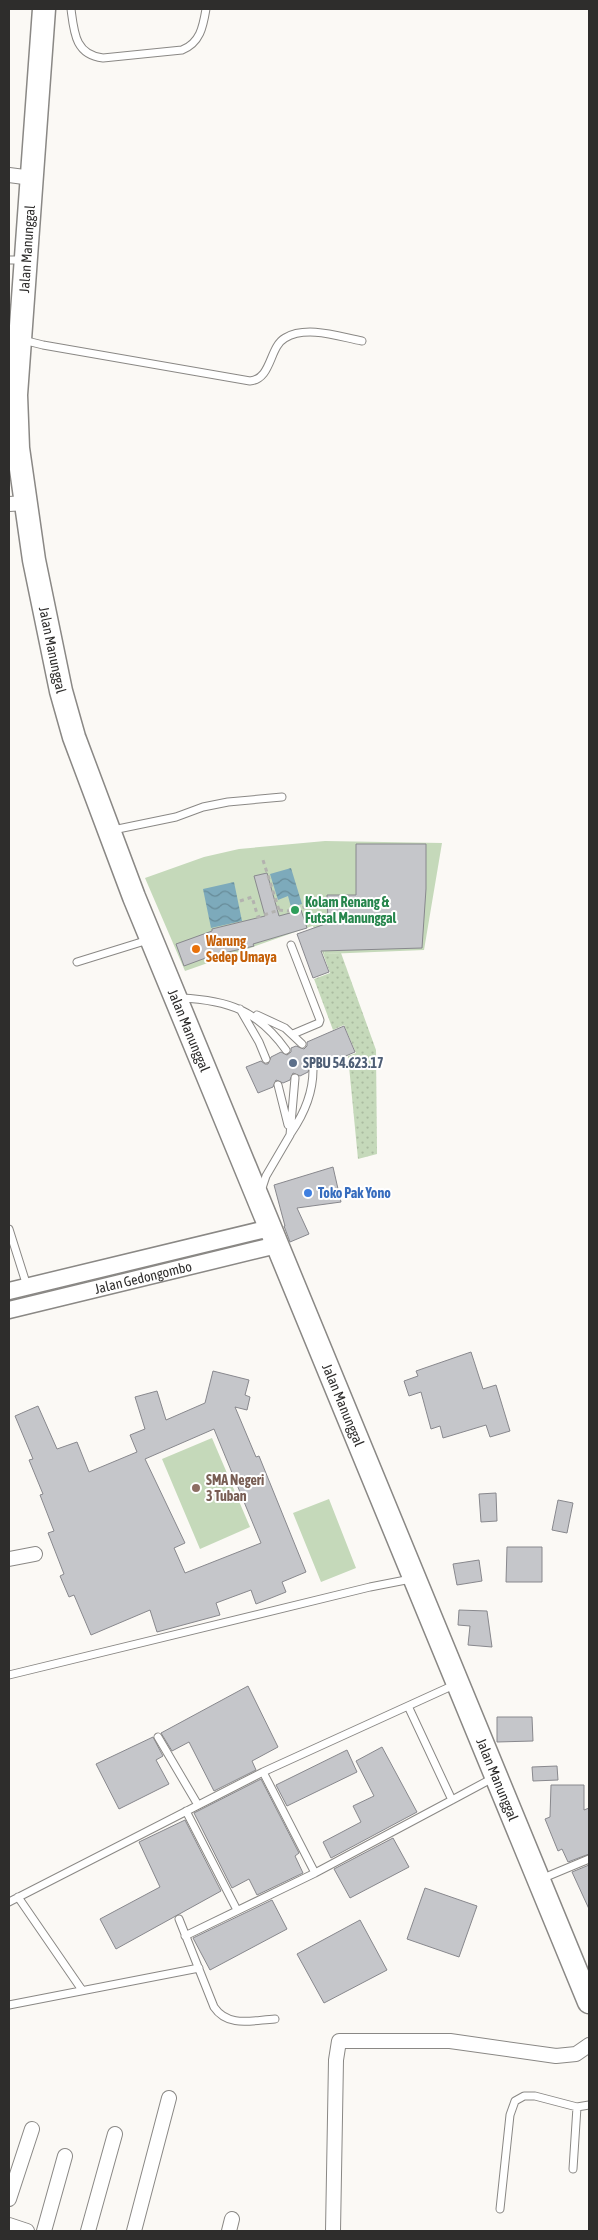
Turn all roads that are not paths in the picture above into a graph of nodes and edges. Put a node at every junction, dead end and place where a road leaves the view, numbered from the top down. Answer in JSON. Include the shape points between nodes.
{"nodes":[{"id":1,"x":44,"y":9,"type":"edge"},
{"id":2,"x":71,"y":9,"type":"edge"},
{"id":3,"x":206,"y":9,"type":"edge"},
{"id":4,"x":9,"y":175,"type":"edge"},
{"id":5,"x":32,"y":178,"type":"junction"},
{"id":6,"x":17,"y":260,"type":"edge"},
{"id":7,"x":20,"y":339,"type":"junction"},
{"id":8,"x":362,"y":341,"type":"dead end"},
{"id":9,"x":12,"y":407,"type":"edge"},
{"id":10,"x":17,"y":504,"type":"edge"},
{"id":11,"x":282,"y":797,"type":"dead end"},
{"id":12,"x":108,"y":831,"type":"junction"},
{"id":13,"x":151,"y":939,"type":"junction"},
{"id":14,"x":291,"y":945,"type":"dead end"},
{"id":15,"x":77,"y":962,"type":"dead end"},
{"id":16,"x":175,"y":998,"type":"junction"},
{"id":17,"x":240,"y":1008,"type":"junction"},
{"id":18,"x":293,"y":1034,"type":"junction"},
{"id":19,"x":302,"y":1044,"type":"dead end"},
{"id":20,"x":286,"y":1050,"type":"dead end"},
{"id":21,"x":266,"y":1059,"type":"dead end"},
{"id":22,"x":313,"y":1070,"type":"dead end"},
{"id":23,"x":295,"y":1078,"type":"dead end"},
{"id":24,"x":278,"y":1085,"type":"dead end"},
{"id":25,"x":290,"y":1135,"type":"junction"},
{"id":26,"x":258,"y":1199,"type":"junction"},
{"id":27,"x":9,"y":1229,"type":"edge"},
{"id":28,"x":273,"y":1237,"type":"junction"},
{"id":29,"x":27,"y":1286,"type":"junction"},
{"id":30,"x":9,"y":1291,"type":"edge"},
{"id":31,"x":9,"y":1310,"type":"edge"},
{"id":32,"x":36,"y":1554,"type":"dead end"},
{"id":33,"x":9,"y":1560,"type":"edge"},
{"id":34,"x":414,"y":1578,"type":"junction"},
{"id":35,"x":9,"y":1675,"type":"edge"},
{"id":36,"x":457,"y":1684,"type":"junction"},
{"id":37,"x":408,"y":1706,"type":"junction"},
{"id":38,"x":158,"y":1738,"type":"dead end"},
{"id":39,"x":263,"y":1772,"type":"junction"},
{"id":40,"x":496,"y":1776,"type":"junction"},
{"id":41,"x":452,"y":1800,"type":"junction"},
{"id":42,"x":198,"y":1805,"type":"junction"},
{"id":43,"x":186,"y":1811,"type":"junction"},
{"id":44,"x":589,"y":1859,"type":"edge"},
{"id":45,"x":315,"y":1873,"type":"junction"},
{"id":46,"x":539,"y":1880,"type":"junction"},
{"id":47,"x":18,"y":1897,"type":"junction"},
{"id":48,"x":9,"y":1902,"type":"edge"},
{"id":49,"x":237,"y":1910,"type":"junction"},
{"id":50,"x":179,"y":1918,"type":"dead end"},
{"id":51,"x":185,"y":1936,"type":"junction"},
{"id":52,"x":199,"y":1968,"type":"junction"},
{"id":53,"x":82,"y":1990,"type":"junction"},
{"id":54,"x":589,"y":2002,"type":"edge"},
{"id":55,"x":9,"y":2005,"type":"edge"},
{"id":56,"x":275,"y":2019,"type":"dead end"},
{"id":57,"x":589,"y":2045,"type":"edge"},
{"id":58,"x":169,"y":2098,"type":"dead end"},
{"id":59,"x":589,"y":2105,"type":"edge"},
{"id":60,"x":577,"y":2106,"type":"junction"},
{"id":61,"x":32,"y":2129,"type":"dead end"},
{"id":62,"x":115,"y":2134,"type":"dead end"},
{"id":63,"x":65,"y":2156,"type":"dead end"},
{"id":64,"x":573,"y":2170,"type":"dead end"},
{"id":65,"x":9,"y":2200,"type":"edge"},
{"id":66,"x":500,"y":2209,"type":"dead end"},
{"id":67,"x":9,"y":2225,"type":"edge"},
{"id":68,"x":27,"y":2231,"type":"edge"},
{"id":69,"x":44,"y":2231,"type":"edge"},
{"id":70,"x":88,"y":2231,"type":"edge"},
{"id":71,"x":134,"y":2231,"type":"edge"},
{"id":72,"x":333,"y":2231,"type":"edge"}],
"edges":[{"from":1,"to":5,"type":"highway","name":"Jalan Manunggal"},
{"from":2,"to":3,"type":"lane","via":[[73,26],[82,48],[94,57],[103,58],[182,50],[192,46],[203,25]]},
{"from":4,"to":5,"type":"street"},
{"from":5,"to":6,"type":"highway","name":"Jalan Manunggal"},
{"from":6,"to":7,"type":"highway","name":"Jalan Manunggal"},
{"from":7,"to":8,"type":"lane","via":[[250,381],[259,378],[279,343],[295,334],[318,332]]},
{"from":7,"to":9,"type":"highway","name":"Jalan Manunggal"},
{"from":9,"to":10,"type":"highway","name":"Jalan Manunggal","via":[[18,448]]},
{"from":10,"to":12,"type":"highway","name":"Jalan Manunggal","via":[[34,560],[61,691]]},
{"from":11,"to":12,"type":"lane","via":[[228,802],[203,807],[176,818]]},
{"from":12,"to":13,"type":"highway","name":"Jalan Manunggal"},
{"from":13,"to":15,"type":"lane"},
{"from":13,"to":16,"type":"highway","name":"Jalan Manunggal"},
{"from":14,"to":18,"type":"lane","via":[[320,1020]]},
{"from":16,"to":17,"type":"lane","via":[[214,1001]]},
{"from":16,"to":26,"type":"highway","name":"Jalan Manunggal"},
{"from":17,"to":18,"type":"lane","via":[[272,1020]]},
{"from":17,"to":20,"type":"lane","via":[[262,1022]]},
{"from":17,"to":21,"type":"lane"},
{"from":18,"to":19,"type":"lane"},
{"from":22,"to":25,"type":"lane","via":[[311,1092]]},
{"from":23,"to":25,"type":"lane"},
{"from":24,"to":25,"type":"lane"},
{"from":25,"to":26,"type":"lane","via":[[266,1176]]},
{"from":26,"to":28,"type":"highway","name":"Jalan Manunggal"},
{"from":27,"to":29,"type":"lane"},
{"from":28,"to":29,"type":"street","name":"Jalan Gedongombo"},
{"from":28,"to":31,"type":"street","name":"Jalan Gedongombo"},
{"from":28,"to":34,"type":"highway","name":"Jalan Manunggal"},
{"from":29,"to":30,"type":"street","name":"Jalan Gedongombo"},
{"from":32,"to":33,"type":"street"},
{"from":34,"to":35,"type":"lane"},
{"from":34,"to":36,"type":"highway","name":"Jalan Manunggal"},
{"from":36,"to":37,"type":"lane"},
{"from":36,"to":40,"type":"highway","name":"Jalan Manunggal"},
{"from":37,"to":39,"type":"lane"},
{"from":37,"to":41,"type":"lane"},
{"from":38,"to":42,"type":"lane"},
{"from":39,"to":42,"type":"lane"},
{"from":39,"to":45,"type":"lane"},
{"from":40,"to":41,"type":"lane"},
{"from":40,"to":46,"type":"highway","name":"Jalan Manunggal"},
{"from":41,"to":45,"type":"lane"},
{"from":42,"to":43,"type":"lane"},
{"from":43,"to":47,"type":"lane"},
{"from":43,"to":49,"type":"lane"},
{"from":44,"to":46,"type":"lane"},
{"from":45,"to":49,"type":"lane"},
{"from":46,"to":54,"type":"highway","name":"Jalan Manunggal"},
{"from":47,"to":48,"type":"lane"},
{"from":47,"to":53,"type":"lane"},
{"from":49,"to":51,"type":"lane"},
{"from":50,"to":51,"type":"lane"},
{"from":51,"to":52,"type":"lane"},
{"from":52,"to":53,"type":"lane"},
{"from":52,"to":56,"type":"lane","via":[[220,2015],[227,2020]]},
{"from":53,"to":55,"type":"lane"},
{"from":57,"to":72,"type":"street","via":[[576,2054],[556,2056],[450,2041],[339,2041]]},
{"from":58,"to":71,"type":"street"},
{"from":59,"to":60,"type":"lane"},
{"from":60,"to":64,"type":"lane"},
{"from":60,"to":66,"type":"lane","via":[[535,2096],[524,2096],[515,2101],[510,2115]]},
{"from":61,"to":65,"type":"street"},
{"from":62,"to":70,"type":"street"},
{"from":63,"to":69,"type":"street"},
{"from":67,"to":68,"type":"street"}]}
